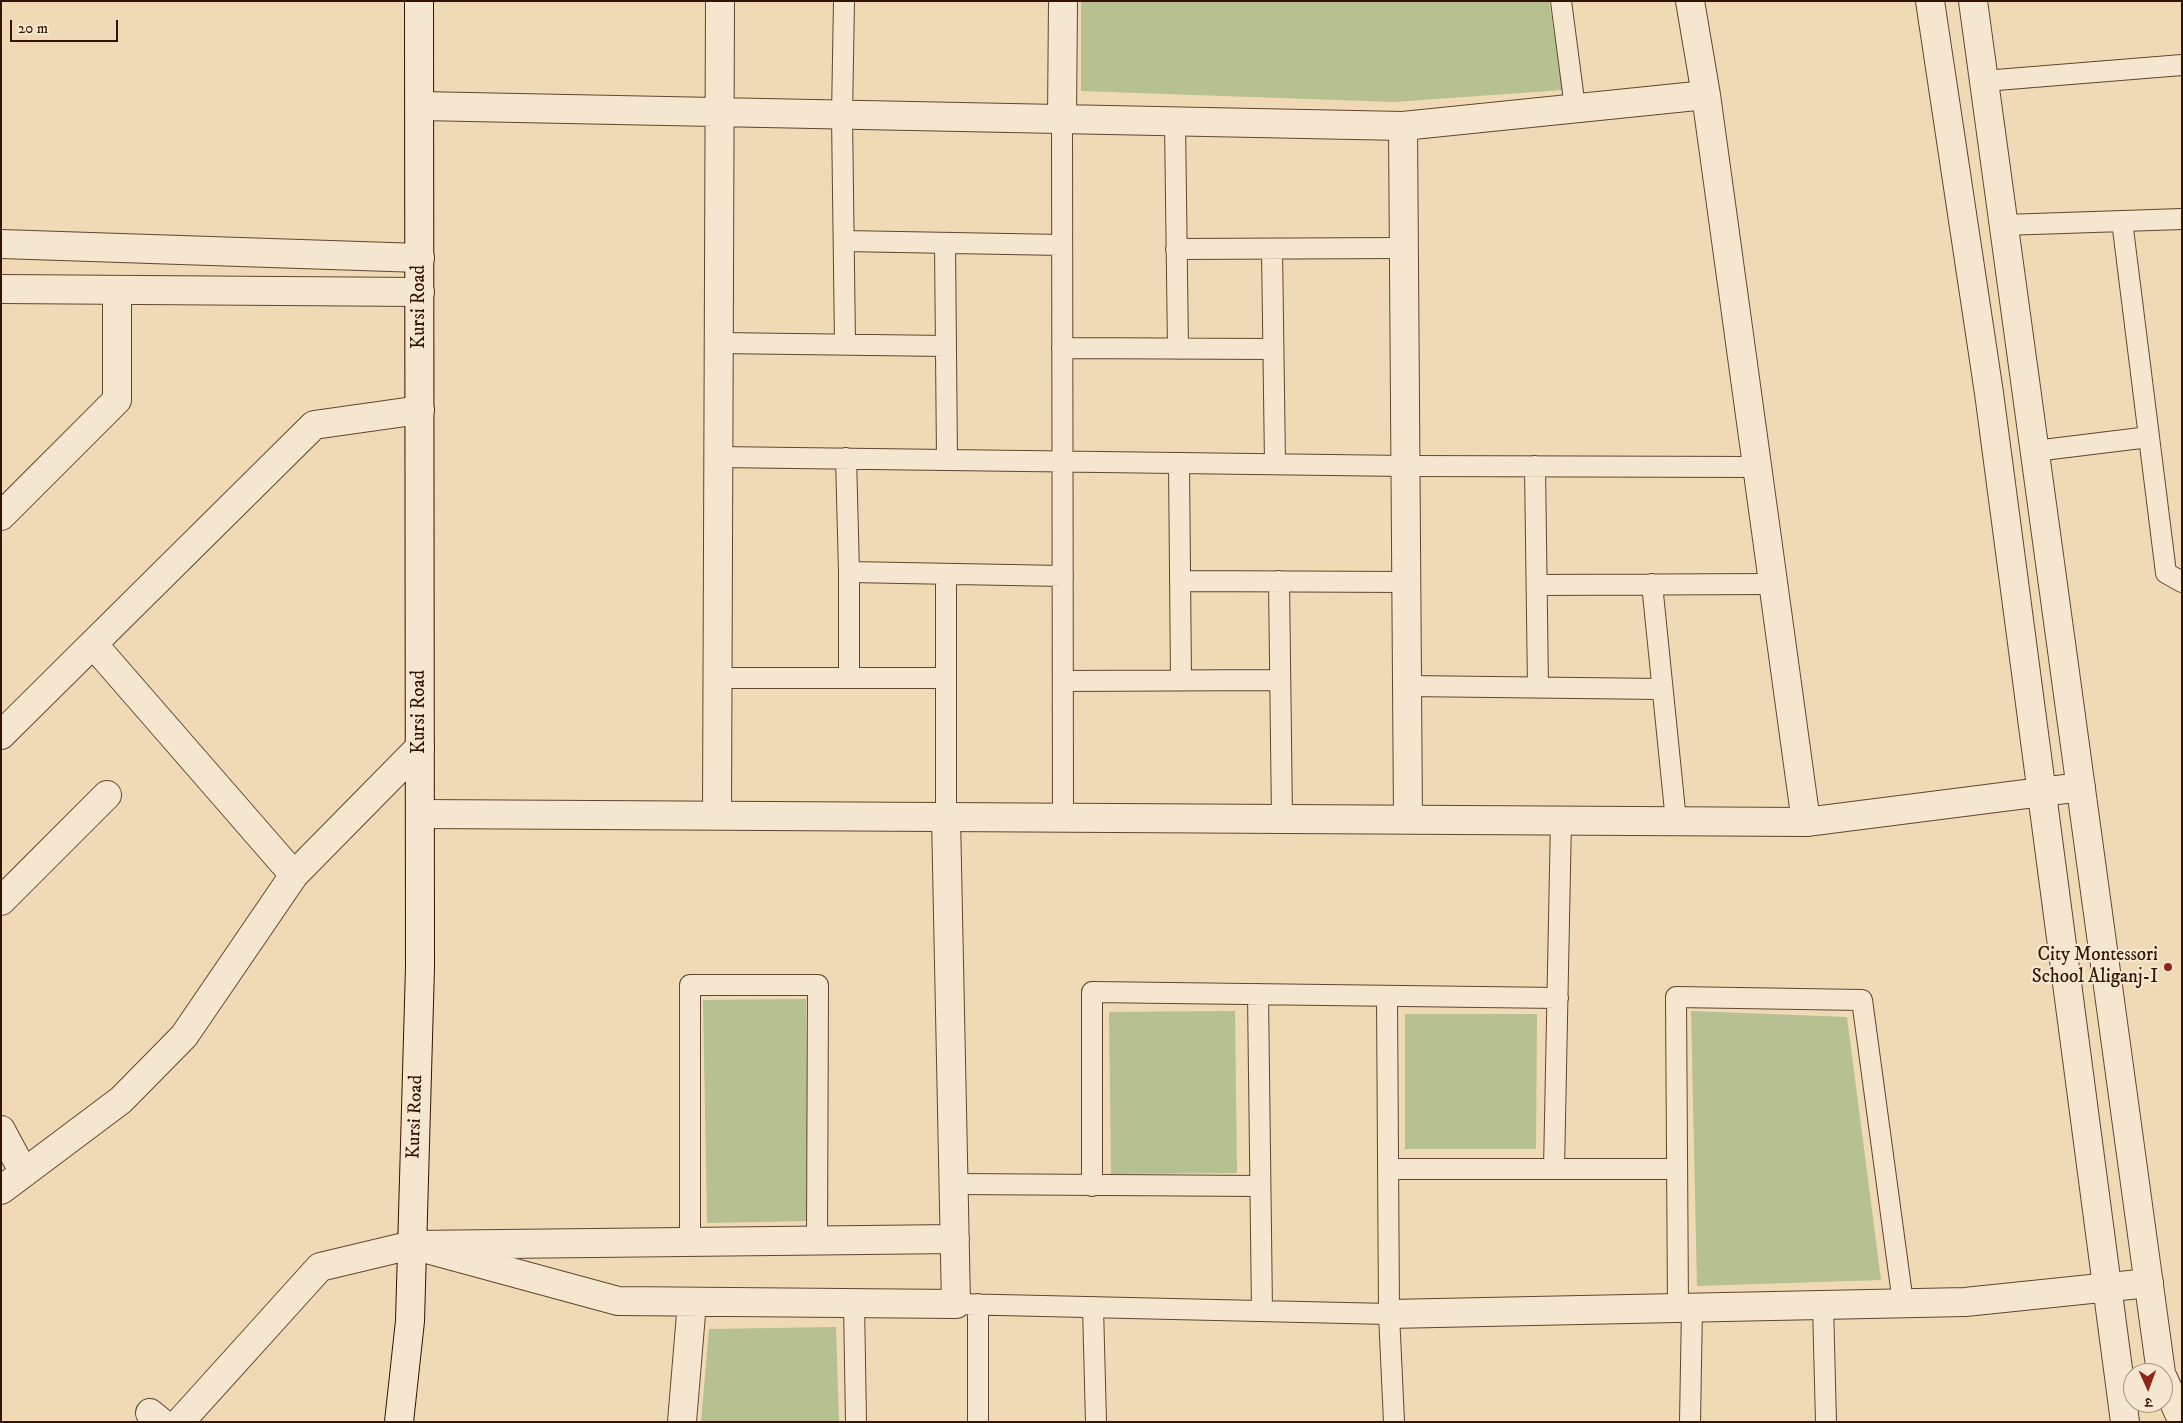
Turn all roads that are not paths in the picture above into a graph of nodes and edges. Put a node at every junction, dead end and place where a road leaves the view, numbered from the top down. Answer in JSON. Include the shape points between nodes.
{"nodes":[{"id":1,"x":419,"y":1,"type":"edge"},
{"id":2,"x":720,"y":1,"type":"edge"},
{"id":3,"x":844,"y":1,"type":"edge"},
{"id":4,"x":1063,"y":1,"type":"edge"},
{"id":5,"x":1561,"y":1,"type":"edge"},
{"id":6,"x":1690,"y":1,"type":"edge"},
{"id":7,"x":1930,"y":1,"type":"edge"},
{"id":8,"x":1973,"y":1,"type":"edge"},
{"id":9,"x":2182,"y":65,"type":"edge"},
{"id":10,"x":1984,"y":81,"type":"junction"},
{"id":11,"x":1706,"y":95,"type":"junction"},
{"id":12,"x":420,"y":106,"type":"junction"},
{"id":13,"x":1575,"y":108,"type":"junction"},
{"id":14,"x":720,"y":112,"type":"junction"},
{"id":15,"x":842,"y":115,"type":"junction"},
{"id":16,"x":1062,"y":119,"type":"junction"},
{"id":17,"x":1175,"y":122,"type":"junction"},
{"id":18,"x":1403,"y":126,"type":"junction"},
{"id":19,"x":2182,"y":219,"type":"edge"},
{"id":20,"x":2122,"y":221,"type":"junction"},
{"id":21,"x":2004,"y":225,"type":"junction"},
{"id":22,"x":844,"y":241,"type":"junction"},
{"id":23,"x":945,"y":243,"type":"junction"},
{"id":24,"x":1,"y":244,"type":"edge"},
{"id":25,"x":1062,"y":245,"type":"junction"},
{"id":26,"x":1404,"y":248,"type":"junction"},
{"id":27,"x":1176,"y":249,"type":"junction"},
{"id":28,"x":1272,"y":249,"type":"junction"},
{"id":29,"x":420,"y":258,"type":"junction"},
{"id":30,"x":1,"y":289,"type":"edge"},
{"id":31,"x":117,"y":290,"type":"junction"},
{"id":32,"x":420,"y":292,"type":"junction"},
{"id":33,"x":719,"y":344,"type":"junction"},
{"id":34,"x":845,"y":344,"type":"junction"},
{"id":35,"x":946,"y":346,"type":"junction"},
{"id":36,"x":1062,"y":348,"type":"junction"},
{"id":37,"x":1178,"y":349,"type":"junction"},
{"id":38,"x":1273,"y":349,"type":"junction"},
{"id":39,"x":420,"y":410,"type":"junction"},
{"id":40,"x":2149,"y":438,"type":"junction"},
{"id":41,"x":2035,"y":451,"type":"junction"},
{"id":42,"x":718,"y":457,"type":"junction"},
{"id":43,"x":846,"y":458,"type":"junction"},
{"id":44,"x":947,"y":460,"type":"junction"},
{"id":45,"x":1062,"y":461,"type":"junction"},
{"id":46,"x":1179,"y":463,"type":"junction"},
{"id":47,"x":1275,"y":464,"type":"junction"},
{"id":48,"x":1406,"y":466,"type":"junction"},
{"id":49,"x":1535,"y":466,"type":"junction"},
{"id":50,"x":1757,"y":467,"type":"junction"},
{"id":51,"x":1,"y":516,"type":"edge"},
{"id":52,"x":849,"y":572,"type":"junction"},
{"id":53,"x":946,"y":574,"type":"junction"},
{"id":54,"x":1062,"y":576,"type":"junction"},
{"id":55,"x":1180,"y":581,"type":"junction"},
{"id":56,"x":1279,"y":581,"type":"junction"},
{"id":57,"x":1406,"y":582,"type":"junction"},
{"id":58,"x":2182,"y":582,"type":"edge"},
{"id":59,"x":1652,"y":584,"type":"junction"},
{"id":60,"x":1773,"y":584,"type":"junction"},
{"id":61,"x":1537,"y":585,"type":"junction"},
{"id":62,"x":93,"y":644,"type":"junction"},
{"id":63,"x":718,"y":678,"type":"junction"},
{"id":64,"x":849,"y":678,"type":"junction"},
{"id":65,"x":946,"y":678,"type":"junction"},
{"id":66,"x":1181,"y":680,"type":"junction"},
{"id":67,"x":1280,"y":680,"type":"junction"},
{"id":68,"x":1063,"y":681,"type":"junction"},
{"id":69,"x":1407,"y":686,"type":"junction"},
{"id":70,"x":1538,"y":688,"type":"junction"},
{"id":71,"x":1662,"y":689,"type":"junction"},
{"id":72,"x":7,"y":720,"type":"edge"},
{"id":73,"x":420,"y":748,"type":"junction"},
{"id":74,"x":2081,"y":787,"type":"junction"},
{"id":75,"x":2042,"y":792,"type":"junction"},
{"id":76,"x":108,"y":795,"type":"dead end"},
{"id":77,"x":420,"y":814,"type":"junction"},
{"id":78,"x":717,"y":815,"type":"junction"},
{"id":79,"x":946,"y":817,"type":"junction"},
{"id":80,"x":1063,"y":818,"type":"junction"},
{"id":81,"x":1282,"y":819,"type":"junction"},
{"id":82,"x":1408,"y":819,"type":"junction"},
{"id":83,"x":1562,"y":820,"type":"junction"},
{"id":84,"x":1676,"y":821,"type":"junction"},
{"id":85,"x":1806,"y":822,"type":"junction"},
{"id":86,"x":294,"y":875,"type":"junction"},
{"id":87,"x":1,"y":901,"type":"edge"},
{"id":88,"x":1258,"y":994,"type":"junction"},
{"id":89,"x":1387,"y":996,"type":"junction"},
{"id":90,"x":1558,"y":998,"type":"junction"},
{"id":91,"x":1,"y":1130,"type":"edge"},
{"id":92,"x":1388,"y":1169,"type":"junction"},
{"id":93,"x":1554,"y":1169,"type":"junction"},
{"id":94,"x":1676,"y":1169,"type":"junction"},
{"id":95,"x":24,"y":1173,"type":"junction"},
{"id":96,"x":954,"y":1184,"type":"junction"},
{"id":97,"x":1092,"y":1186,"type":"junction"},
{"id":98,"x":1260,"y":1186,"type":"junction"},
{"id":99,"x":1,"y":1190,"type":"edge"},
{"id":100,"x":955,"y":1239,"type":"junction"},
{"id":101,"x":818,"y":1241,"type":"junction"},
{"id":102,"x":690,"y":1242,"type":"junction"},
{"id":103,"x":412,"y":1245,"type":"junction"},
{"id":104,"x":2149,"y":1283,"type":"junction"},
{"id":105,"x":2107,"y":1288,"type":"junction"},
{"id":106,"x":692,"y":1302,"type":"junction"},
{"id":107,"x":854,"y":1303,"type":"junction"},
{"id":108,"x":1903,"y":1303,"type":"junction"},
{"id":109,"x":967,"y":1304,"type":"junction"},
{"id":110,"x":1823,"y":1305,"type":"junction"},
{"id":111,"x":1093,"y":1307,"type":"junction"},
{"id":112,"x":1685,"y":1308,"type":"junction"},
{"id":113,"x":1262,"y":1311,"type":"junction"},
{"id":114,"x":1389,"y":1314,"type":"junction"},
{"id":115,"x":2160,"y":1363,"type":"edge"},
{"id":116,"x":2173,"y":1400,"type":"edge"},
{"id":117,"x":2182,"y":1420,"type":"edge"},
{"id":118,"x":180,"y":1422,"type":"edge"},
{"id":119,"x":400,"y":1422,"type":"edge"},
{"id":120,"x":682,"y":1422,"type":"edge"},
{"id":121,"x":856,"y":1422,"type":"edge"},
{"id":122,"x":978,"y":1422,"type":"edge"},
{"id":123,"x":1096,"y":1422,"type":"edge"},
{"id":124,"x":1394,"y":1422,"type":"edge"},
{"id":125,"x":1690,"y":1422,"type":"edge"},
{"id":126,"x":1826,"y":1422,"type":"edge"},
{"id":127,"x":2125,"y":1422,"type":"edge"}],
"edges":[{"from":1,"to":12,"type":"street","name":"Kursi Road"},
{"from":2,"to":14,"type":"street"},
{"from":3,"to":15,"type":"lane"},
{"from":4,"to":16,"type":"street"},
{"from":5,"to":13,"type":"lane"},
{"from":6,"to":11,"type":"street"},
{"from":7,"to":75,"type":"street","via":[[1989,393]]},
{"from":8,"to":10,"type":"street"},
{"from":9,"to":10,"type":"lane"},
{"from":10,"to":21,"type":"street"},
{"from":11,"to":13,"type":"street"},
{"from":11,"to":50,"type":"street"},
{"from":12,"to":14,"type":"street"},
{"from":12,"to":29,"type":"street","name":"Kursi Road"},
{"from":13,"to":18,"type":"street"},
{"from":14,"to":15,"type":"street"},
{"from":14,"to":33,"type":"street"},
{"from":15,"to":16,"type":"street"},
{"from":15,"to":22,"type":"lane"},
{"from":16,"to":17,"type":"street"},
{"from":16,"to":25,"type":"lane"},
{"from":17,"to":18,"type":"street"},
{"from":17,"to":27,"type":"lane"},
{"from":18,"to":26,"type":"street"},
{"from":19,"to":20,"type":"lane"},
{"from":20,"to":21,"type":"lane"},
{"from":20,"to":40,"type":"lane"},
{"from":21,"to":41,"type":"street"},
{"from":22,"to":23,"type":"lane"},
{"from":22,"to":34,"type":"lane"},
{"from":23,"to":25,"type":"lane"},
{"from":23,"to":35,"type":"lane"},
{"from":24,"to":29,"type":"street"},
{"from":25,"to":36,"type":"lane"},
{"from":26,"to":28,"type":"lane"},
{"from":26,"to":48,"type":"street"},
{"from":27,"to":28,"type":"lane"},
{"from":27,"to":37,"type":"lane"},
{"from":28,"to":38,"type":"lane"},
{"from":29,"to":32,"type":"street","name":"Kursi Road"},
{"from":30,"to":31,"type":"street"},
{"from":31,"to":32,"type":"street"},
{"from":31,"to":51,"type":"street","via":[[117,400]]},
{"from":32,"to":39,"type":"street","name":"Kursi Road"},
{"from":33,"to":34,"type":"lane"},
{"from":33,"to":42,"type":"street"},
{"from":34,"to":35,"type":"lane"},
{"from":35,"to":44,"type":"lane"},
{"from":36,"to":37,"type":"lane"},
{"from":36,"to":45,"type":"lane"},
{"from":37,"to":38,"type":"lane"},
{"from":38,"to":47,"type":"lane"},
{"from":39,"to":62,"type":"street","via":[[314,424]]},
{"from":39,"to":73,"type":"street","name":"Kursi Road"},
{"from":40,"to":41,"type":"lane"},
{"from":40,"to":58,"type":"lane","via":[[2166,573]]},
{"from":41,"to":74,"type":"street"},
{"from":42,"to":43,"type":"lane"},
{"from":42,"to":63,"type":"street"},
{"from":43,"to":44,"type":"lane"},
{"from":43,"to":52,"type":"lane"},
{"from":44,"to":45,"type":"lane"},
{"from":45,"to":46,"type":"lane"},
{"from":45,"to":54,"type":"lane"},
{"from":46,"to":47,"type":"lane"},
{"from":46,"to":55,"type":"lane"},
{"from":47,"to":48,"type":"lane"},
{"from":48,"to":49,"type":"lane"},
{"from":48,"to":57,"type":"street"},
{"from":49,"to":50,"type":"lane"},
{"from":49,"to":61,"type":"lane"},
{"from":50,"to":60,"type":"street"},
{"from":52,"to":53,"type":"lane"},
{"from":52,"to":64,"type":"lane"},
{"from":53,"to":54,"type":"lane"},
{"from":53,"to":65,"type":"lane"},
{"from":54,"to":68,"type":"lane"},
{"from":55,"to":56,"type":"lane"},
{"from":55,"to":66,"type":"lane"},
{"from":56,"to":57,"type":"lane"},
{"from":56,"to":67,"type":"lane"},
{"from":57,"to":69,"type":"street"},
{"from":59,"to":60,"type":"lane"},
{"from":59,"to":61,"type":"lane"},
{"from":59,"to":71,"type":"lane"},
{"from":60,"to":85,"type":"street"},
{"from":61,"to":70,"type":"lane"},
{"from":62,"to":72,"type":"street"},
{"from":62,"to":86,"type":"street"},
{"from":63,"to":64,"type":"lane"},
{"from":63,"to":78,"type":"street"},
{"from":64,"to":65,"type":"lane"},
{"from":65,"to":79,"type":"lane"},
{"from":66,"to":67,"type":"lane"},
{"from":66,"to":68,"type":"lane"},
{"from":67,"to":81,"type":"lane"},
{"from":68,"to":80,"type":"lane"},
{"from":69,"to":70,"type":"lane"},
{"from":69,"to":82,"type":"street"},
{"from":70,"to":71,"type":"lane"},
{"from":71,"to":84,"type":"lane"},
{"from":73,"to":77,"type":"street","name":"Kursi Road"},
{"from":73,"to":86,"type":"street"},
{"from":74,"to":75,"type":"street"},
{"from":74,"to":104,"type":"street"},
{"from":75,"to":85,"type":"street"},
{"from":75,"to":105,"type":"street"},
{"from":76,"to":87,"type":"street"},
{"from":77,"to":78,"type":"street"},
{"from":77,"to":103,"type":"street","name":"Kursi Road","via":[[420,967]]},
{"from":78,"to":79,"type":"street"},
{"from":79,"to":80,"type":"street"},
{"from":79,"to":96,"type":"street"},
{"from":80,"to":81,"type":"street"},
{"from":81,"to":82,"type":"street"},
{"from":82,"to":83,"type":"street"},
{"from":83,"to":84,"type":"street"},
{"from":83,"to":90,"type":"lane"},
{"from":84,"to":85,"type":"street"},
{"from":86,"to":95,"type":"street","via":[[184,1036],[121,1100]]},
{"from":88,"to":89,"type":"lane"},
{"from":88,"to":97,"type":"lane","via":[[1092,992]]},
{"from":88,"to":98,"type":"lane"},
{"from":89,"to":90,"type":"lane"},
{"from":89,"to":92,"type":"lane"},
{"from":90,"to":93,"type":"lane"},
{"from":91,"to":95,"type":"street"},
{"from":92,"to":93,"type":"lane"},
{"from":92,"to":114,"type":"lane"},
{"from":93,"to":94,"type":"lane"},
{"from":94,"to":108,"type":"lane","via":[[1676,997],[1862,1000]]},
{"from":94,"to":112,"type":"lane"},
{"from":95,"to":99,"type":"street"},
{"from":96,"to":97,"type":"lane"},
{"from":96,"to":100,"type":"street"},
{"from":97,"to":98,"type":"lane"},
{"from":98,"to":113,"type":"lane"},
{"from":100,"to":101,"type":"street"},
{"from":100,"to":109,"type":"street"},
{"from":101,"to":102,"type":"street"},
{"from":101,"to":102,"type":"lane","via":[[818,985],[690,985]]},
{"from":102,"to":103,"type":"street"},
{"from":103,"to":106,"type":"street","via":[[618,1301]]},
{"from":103,"to":118,"type":"street","via":[[320,1267]]},
{"from":103,"to":119,"type":"street","name":"Kursi Road","via":[[410,1321]]},
{"from":104,"to":105,"type":"street"},
{"from":104,"to":115,"type":"street"},
{"from":105,"to":108,"type":"street","via":[[1965,1302]]},
{"from":105,"to":127,"type":"street"},
{"from":106,"to":107,"type":"street"},
{"from":106,"to":120,"type":"street"},
{"from":107,"to":109,"type":"street"},
{"from":107,"to":121,"type":"lane"},
{"from":108,"to":110,"type":"street"},
{"from":109,"to":111,"type":"lane"},
{"from":109,"to":122,"type":"lane"},
{"from":110,"to":112,"type":"street"},
{"from":110,"to":126,"type":"lane"},
{"from":111,"to":113,"type":"lane"},
{"from":111,"to":123,"type":"lane"},
{"from":112,"to":114,"type":"street"},
{"from":112,"to":125,"type":"lane"},
{"from":113,"to":114,"type":"lane"},
{"from":114,"to":124,"type":"lane"},
{"from":116,"to":117,"type":"street"}]}
